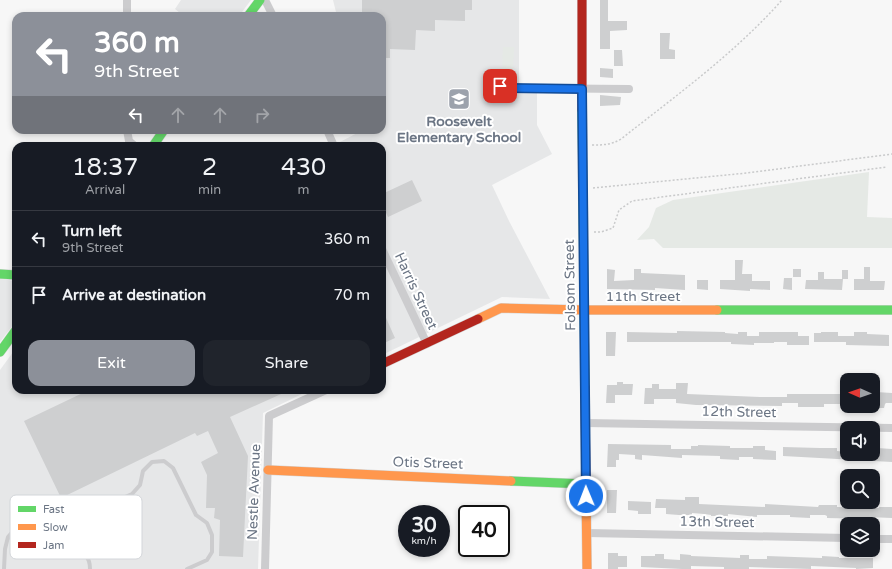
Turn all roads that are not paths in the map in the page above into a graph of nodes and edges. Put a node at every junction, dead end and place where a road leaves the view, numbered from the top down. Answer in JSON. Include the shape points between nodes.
{"nodes":[{"id":1,"x":127,"y":0,"type":"edge"},
{"id":2,"x":260,"y":0,"type":"edge"},
{"id":3,"x":265,"y":0,"type":"edge"},
{"id":4,"x":582,"y":0,"type":"edge"},
{"id":5,"x":127,"y":12,"type":"edge"},
{"id":6,"x":251,"y":12,"type":"edge"},
{"id":7,"x":271,"y":12,"type":"edge"},
{"id":8,"x":500,"y":86,"type":"dead end"},
{"id":9,"x":582,"y":89,"type":"junction"},
{"id":10,"x":629,"y":89,"type":"dead end"},
{"id":11,"x":386,"y":258,"type":"edge"},
{"id":12,"x":0,"y":274,"type":"edge"},
{"id":13,"x":12,"y":275,"type":"edge"},
{"id":14,"x":585,"y":310,"type":"junction"},
{"id":15,"x":892,"y":310,"type":"edge"},
{"id":16,"x":12,"y":336,"type":"edge"},
{"id":17,"x":426,"y":344,"type":"junction"},
{"id":18,"x":0,"y":352,"type":"edge"},
{"id":19,"x":386,"y":362,"type":"edge"},
{"id":20,"x":317,"y":394,"type":"edge"},
{"id":21,"x":586,"y":423,"type":"junction"},
{"id":22,"x":892,"y":428,"type":"edge"},
{"id":23,"x":268,"y":470,"type":"junction"},
{"id":24,"x":586,"y":484,"type":"junction"},
{"id":25,"x":130,"y":495,"type":"edge"},
{"id":26,"x":587,"y":533,"type":"junction"},
{"id":27,"x":10,"y":535,"type":"edge"},
{"id":28,"x":8,"y":537,"type":"joint"},
{"id":29,"x":840,"y":538,"type":"edge"},
{"id":30,"x":880,"y":539,"type":"edge"},
{"id":31,"x":892,"y":539,"type":"edge"},
{"id":32,"x":88,"y":559,"type":"edge"},
{"id":33,"x":4,"y":569,"type":"edge"},
{"id":34,"x":90,"y":569,"type":"edge"},
{"id":35,"x":187,"y":569,"type":"edge"},
{"id":36,"x":264,"y":569,"type":"edge"},
{"id":37,"x":587,"y":569,"type":"edge"}],
"edges":[{"from":1,"to":5,"type":"street"},
{"from":2,"to":6,"type":"street"},
{"from":3,"to":7,"type":"street"},
{"from":4,"to":9,"type":"street","name":"Folsom Street"},
{"from":8,"to":9,"type":"street"},
{"from":9,"to":10,"type":"street"},
{"from":9,"to":14,"type":"street","name":"Folsom Street"},
{"from":11,"to":17,"type":"street","name":"Harris Street"},
{"from":12,"to":13,"type":"street"},
{"from":14,"to":15,"type":"street","name":"11th Street"},
{"from":14,"to":17,"type":"street","name":"11th Street","via":[[501,308]]},
{"from":14,"to":21,"type":"street","name":"Folsom Street"},
{"from":16,"to":18,"type":"street"},
{"from":17,"to":19,"type":"street","name":"11th Street"},
{"from":20,"to":23,"type":"street","name":"Nestle Avenue","via":[[269,416]]},
{"from":21,"to":22,"type":"street","name":"12th Street"},
{"from":21,"to":24,"type":"street","name":"Folsom Street"},
{"from":23,"to":24,"type":"street","name":"Otis Street"},
{"from":23,"to":36,"type":"street","name":"Nestle Avenue"},
{"from":24,"to":26,"type":"street","name":"Folsom Street"},
{"from":25,"to":35,"type":"lane","via":[[140,485],[143,471],[152,462],[164,461],[173,468],[196,515],[207,523],[212,535],[212,552],[207,560]]},
{"from":26,"to":29,"type":"street","name":"13th Street"},
{"from":26,"to":37,"type":"street","name":"Folsom Street"},
{"from":27,"to":28,"type":"lane"},
{"from":28,"to":33,"type":"lane"},
{"from":30,"to":31,"type":"street"},
{"from":32,"to":34,"type":"lane"}]}
